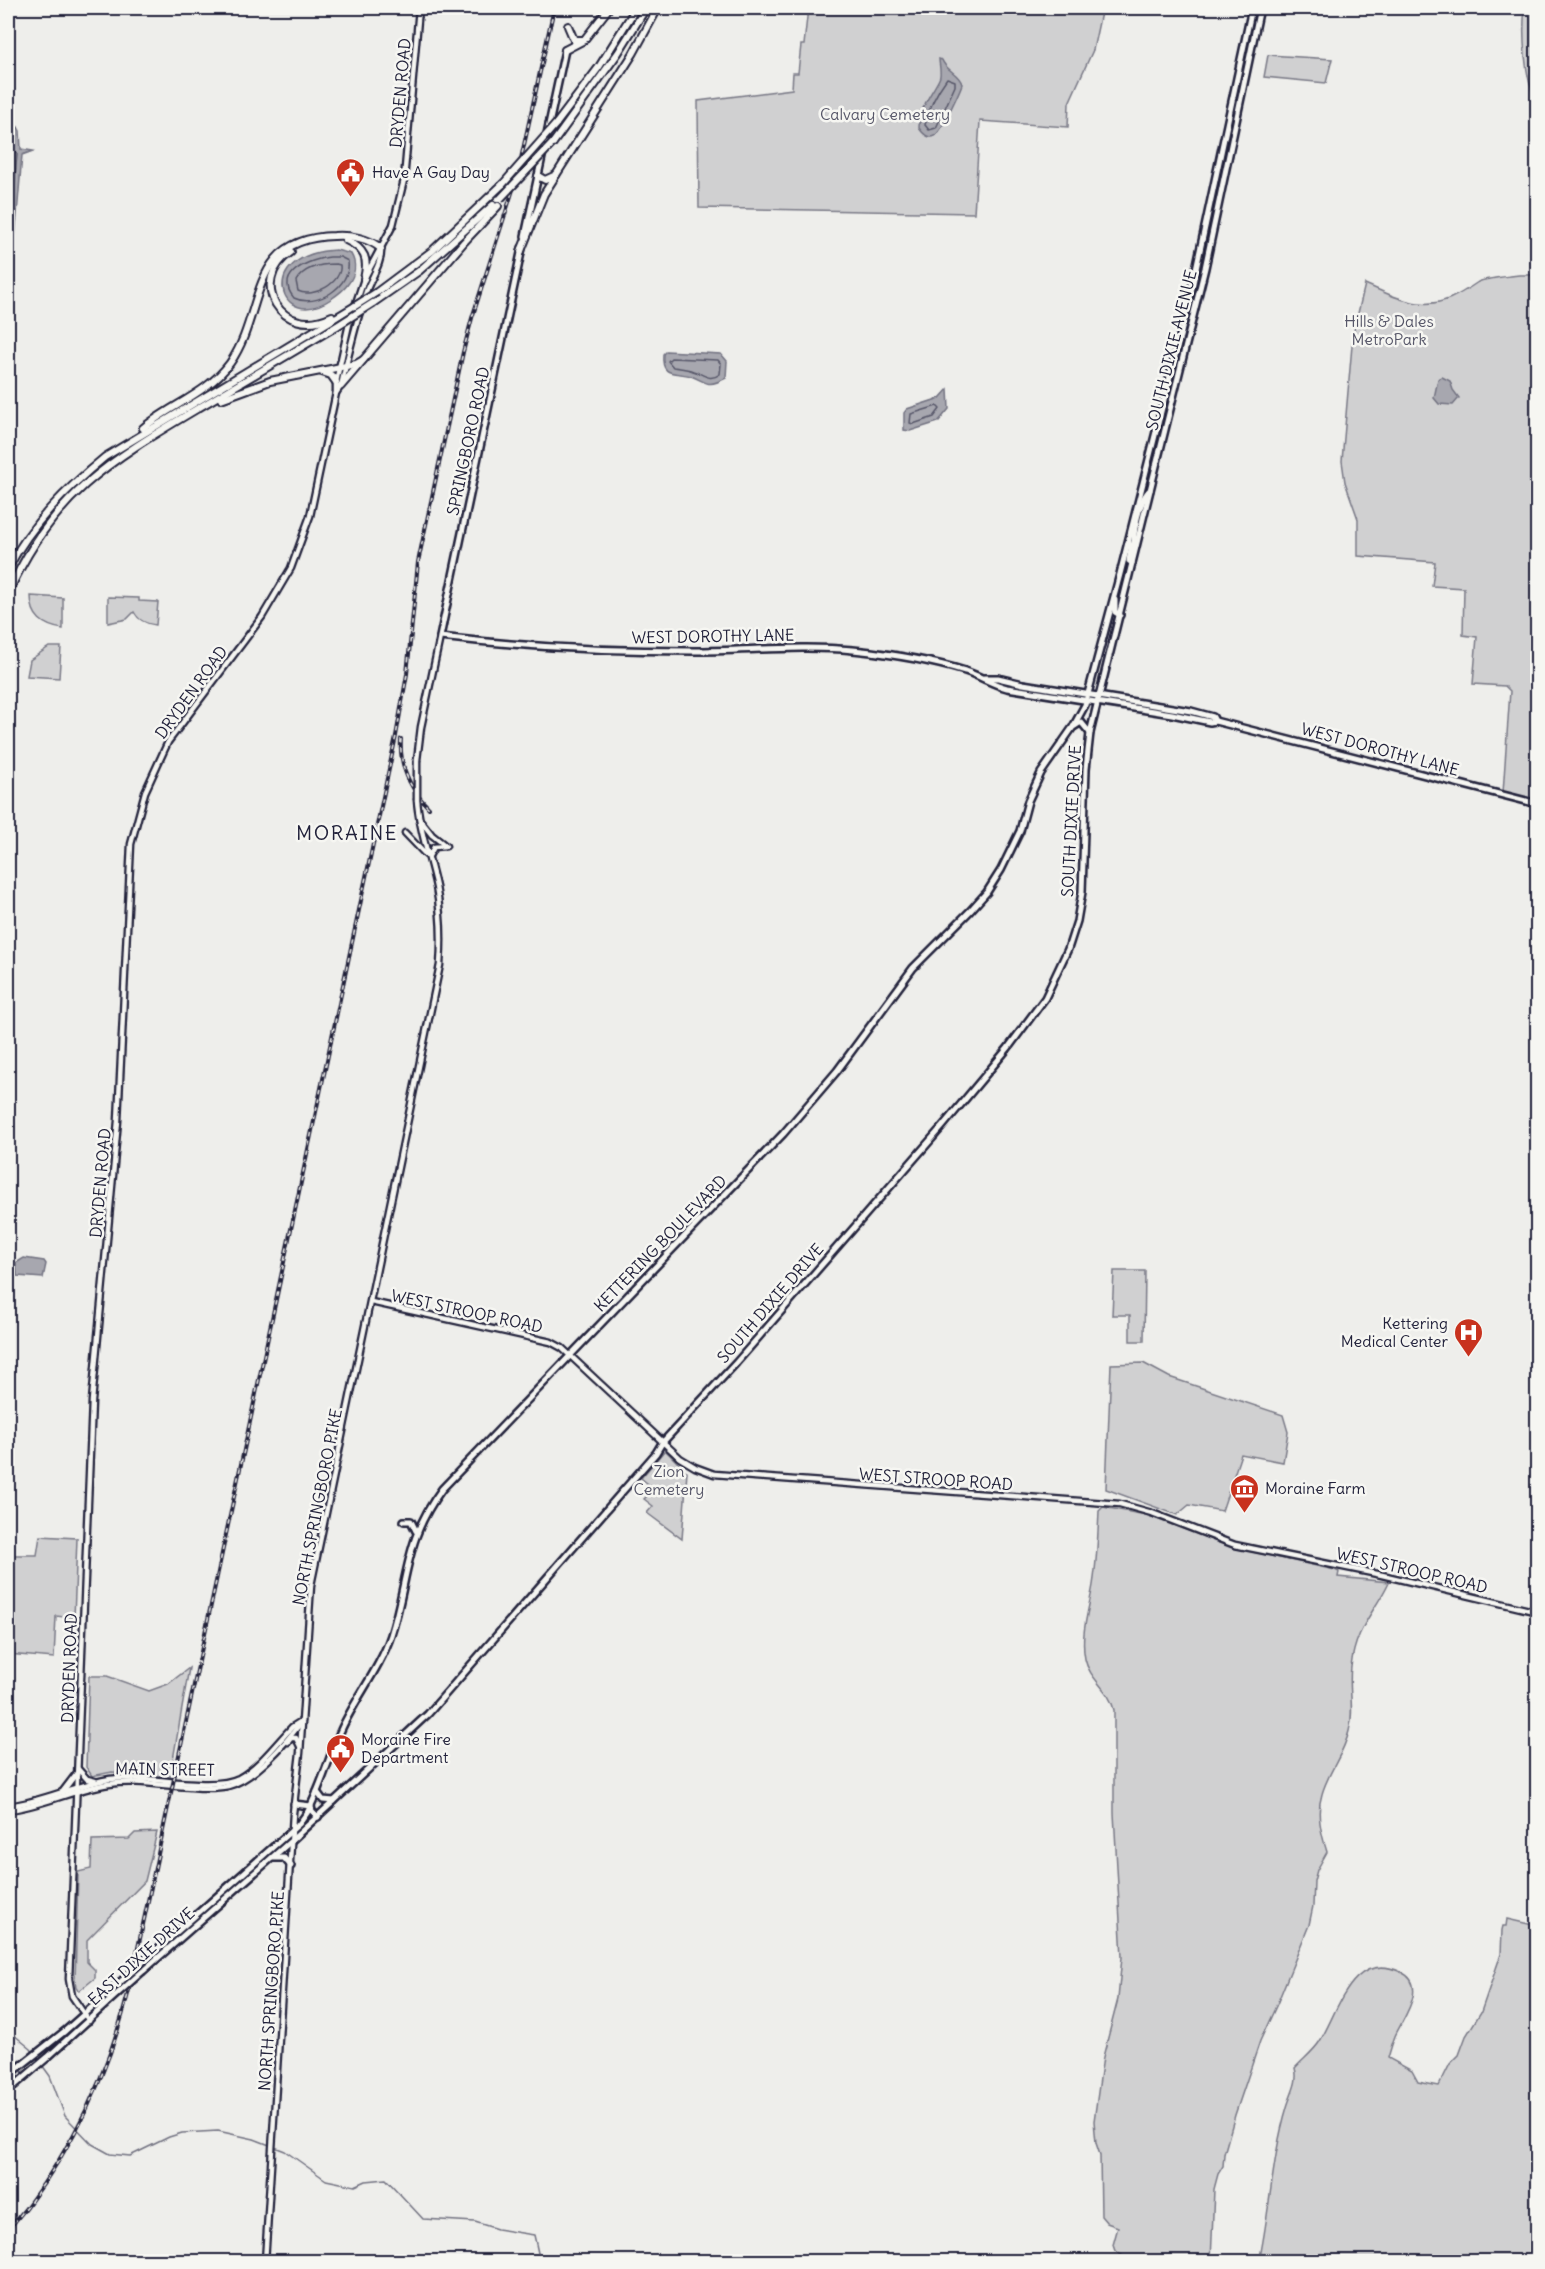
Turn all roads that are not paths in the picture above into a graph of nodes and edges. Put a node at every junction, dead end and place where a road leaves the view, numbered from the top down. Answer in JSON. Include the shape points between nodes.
{"nodes":[{"id":1,"x":419,"y":8,"type":"edge"},
{"id":2,"x":609,"y":8,"type":"edge"},
{"id":3,"x":636,"y":8,"type":"edge"},
{"id":4,"x":646,"y":8,"type":"edge"},
{"id":5,"x":658,"y":8,"type":"edge"},
{"id":6,"x":1252,"y":8,"type":"edge"},
{"id":7,"x":1260,"y":8,"type":"edge"},
{"id":8,"x":568,"y":26,"type":"dead end"},
{"id":9,"x":584,"y":40,"type":"junction"},
{"id":10,"x":565,"y":50,"type":"joint"},
{"id":11,"x":558,"y":172,"type":"junction"},
{"id":12,"x":538,"y":176,"type":"junction"},
{"id":13,"x":499,"y":203,"type":"junction"},
{"id":14,"x":346,"y":240,"type":"junction"},
{"id":15,"x":381,"y":249,"type":"junction"},
{"id":16,"x":521,"y":251,"type":"junction"},
{"id":17,"x":364,"y":279,"type":"junction"},
{"id":18,"x":341,"y":313,"type":"junction"},
{"id":19,"x":376,"y":347,"type":"junction"},
{"id":20,"x":346,"y":365,"type":"junction"},
{"id":21,"x":339,"y":367,"type":"junction"},
{"id":22,"x":315,"y":372,"type":"junction"},
{"id":23,"x":339,"y":384,"type":"junction"},
{"id":24,"x":190,"y":413,"type":"junction"},
{"id":25,"x":128,"y":441,"type":"junction"},
{"id":26,"x":1129,"y":540,"type":"junction"},
{"id":27,"x":1132,"y":563,"type":"junction"},
{"id":28,"x":8,"y":568,"type":"edge"},
{"id":29,"x":1120,"y":574,"type":"junction"},
{"id":30,"x":1115,"y":592,"type":"junction"},
{"id":31,"x":8,"y":594,"type":"edge"},
{"id":32,"x":1109,"y":615,"type":"junction"},
{"id":33,"x":1120,"y":615,"type":"junction"},
{"id":34,"x":440,"y":637,"type":"junction"},
{"id":35,"x":1110,"y":651,"type":"junction"},
{"id":36,"x":983,"y":678,"type":"junction"},
{"id":37,"x":1092,"y":680,"type":"junction"},
{"id":38,"x":1076,"y":692,"type":"junction"},
{"id":39,"x":1086,"y":698,"type":"junction"},
{"id":40,"x":1072,"y":699,"type":"junction"},
{"id":41,"x":1098,"y":700,"type":"junction"},
{"id":42,"x":1107,"y":705,"type":"junction"},
{"id":43,"x":1079,"y":716,"type":"junction"},
{"id":44,"x":1094,"y":719,"type":"junction"},
{"id":45,"x":1215,"y":721,"type":"junction"},
{"id":46,"x":1073,"y":727,"type":"junction"},
{"id":47,"x":1090,"y":733,"type":"junction"},
{"id":48,"x":1538,"y":804,"type":"edge"},
{"id":49,"x":419,"y":819,"type":"junction"},
{"id":50,"x":405,"y":833,"type":"dead end"},
{"id":51,"x":423,"y":838,"type":"joint"},
{"id":52,"x":428,"y":859,"type":"junction"},
{"id":53,"x":371,"y":1302,"type":"junction"},
{"id":54,"x":570,"y":1356,"type":"junction"},
{"id":55,"x":662,"y":1443,"type":"junction"},
{"id":56,"x":404,"y":1521,"type":"dead end"},
{"id":57,"x":416,"y":1532,"type":"junction"},
{"id":58,"x":1538,"y":1612,"type":"edge"},
{"id":59,"x":302,"y":1720,"type":"junction"},
{"id":60,"x":301,"y":1746,"type":"junction"},
{"id":61,"x":272,"y":1755,"type":"junction"},
{"id":62,"x":78,"y":1770,"type":"junction"},
{"id":63,"x":97,"y":1781,"type":"junction"},
{"id":64,"x":77,"y":1789,"type":"junction"},
{"id":65,"x":317,"y":1792,"type":"junction"},
{"id":66,"x":61,"y":1794,"type":"junction"},
{"id":67,"x":334,"y":1801,"type":"junction"},
{"id":68,"x":294,"y":1804,"type":"junction"},
{"id":69,"x":311,"y":1806,"type":"junction"},
{"id":70,"x":8,"y":1808,"type":"edge"},
{"id":71,"x":76,"y":1808,"type":"junction"},
{"id":72,"x":318,"y":1817,"type":"junction"},
{"id":73,"x":293,"y":1829,"type":"junction"},
{"id":74,"x":292,"y":1840,"type":"junction"},
{"id":75,"x":270,"y":1859,"type":"junction"},
{"id":76,"x":291,"y":1866,"type":"junction"},
{"id":77,"x":84,"y":2013,"type":"junction"},
{"id":78,"x":89,"y":2021,"type":"junction"},
{"id":79,"x":8,"y":2076,"type":"edge"},
{"id":80,"x":8,"y":2091,"type":"edge"},
{"id":81,"x":265,"y":2262,"type":"edge"}],
"edges":[{"from":1,"to":15,"type":"main road","name":"DRYDEN ROAD","via":[[404,180],[393,225]]},
{"from":2,"to":9,"type":"highway"},
{"from":3,"to":18,"type":"highway","bridge":true,"via":[[599,67],[556,124],[503,184],[432,251]]},
{"from":4,"to":13,"type":"highway","bridge":true,"via":[[553,143]]},
{"from":5,"to":11,"type":"highway","via":[[628,63]]},
{"from":6,"to":26,"type":"main road","name":"SOUTH DIXIE AVENUE","via":[[1204,239]]},
{"from":7,"to":27,"type":"main road","name":"SOUTH DIXIE AVENUE","via":[[1219,182],[1219,205]]},
{"from":8,"to":9,"type":"highway","via":[[574,40]]},
{"from":9,"to":10,"type":"highway"},
{"from":10,"to":12,"type":"main road","name":"SPRINGBORO ROAD"},
{"from":11,"to":12,"type":"highway","via":[[548,179]]},
{"from":11,"to":16,"type":"highway","via":[[538,204]]},
{"from":12,"to":16,"type":"main road","name":"SPRINGBORO ROAD"},
{"from":13,"to":19,"type":"highway"},
{"from":13,"to":24,"type":"highway","bridge":true,"via":[[406,281]]},
{"from":14,"to":15,"type":"highway"},
{"from":14,"to":17,"type":"highway","via":[[358,246],[365,256]]},
{"from":14,"to":18,"type":"highway","via":[[315,242],[294,250],[276,267],[270,286],[280,310],[298,321],[319,321]]},
{"from":15,"to":17,"type":"main road","name":"DRYDEN ROAD"},
{"from":15,"to":20,"type":"main road","name":"DRYDEN ROAD"},
{"from":15,"to":25,"type":"highway","via":[[364,240],[334,236],[307,240],[281,254],[263,276],[230,363],[214,381],[151,421]]},
{"from":16,"to":34,"type":"main road","name":"SPRINGBORO ROAD"},
{"from":17,"to":21,"type":"main road","name":"DRYDEN ROAD"},
{"from":18,"to":25,"type":"highway"},
{"from":19,"to":20,"type":"highway","via":[[359,363]]},
{"from":19,"to":23,"type":"highway"},
{"from":20,"to":21,"type":"highway"},
{"from":20,"to":23,"type":"main road","name":"DRYDEN ROAD"},
{"from":21,"to":22,"type":"highway"},
{"from":21,"to":23,"type":"main road","name":"DRYDEN ROAD"},
{"from":22,"to":23,"type":"highway","via":[[329,374]]},
{"from":22,"to":24,"type":"highway","via":[[242,389]]},
{"from":23,"to":62,"type":"main road","name":"DRYDEN ROAD","via":[[310,516],[291,568],[262,617],[168,742],[145,792],[131,844],[118,1121],[92,1401]]},
{"from":24,"to":31,"type":"highway","via":[[115,459],[83,485],[42,533]]},
{"from":25,"to":28,"type":"highway","via":[[55,501],[30,531]]},
{"from":26,"to":27,"type":"main road"},
{"from":26,"to":29,"type":"main road","name":"SOUTH DIXIE AVENUE"},
{"from":27,"to":29,"type":"main road"},
{"from":27,"to":33,"type":"main road","name":"SOUTH DIXIE AVENUE"},
{"from":29,"to":30,"type":"main road","name":"SOUTH DIXIE AVENUE"},
{"from":30,"to":32,"type":"main road","name":"SOUTH DIXIE AVENUE"},
{"from":30,"to":33,"type":"main road","via":[[1116,612]]},
{"from":32,"to":35,"type":"main road","via":[[1114,622]]},
{"from":32,"to":37,"type":"main road","name":"SOUTH DIXIE AVENUE"},
{"from":33,"to":35,"type":"main road","name":"SOUTH DIXIE AVENUE"},
{"from":34,"to":36,"type":"main road","name":"WEST DOROTHY LANE","via":[[628,651],[851,650],[920,660]]},
{"from":34,"to":49,"type":"main road","name":"SPRINGBORO ROAD","bridge":true,"via":[[417,760]]},
{"from":35,"to":41,"type":"main road","name":"SOUTH DIXIE AVENUE"},
{"from":36,"to":38,"type":"main road","name":"WEST DOROTHY LANE"},
{"from":36,"to":40,"type":"main road","name":"WEST DOROTHY LANE","via":[[1000,686]]},
{"from":37,"to":38,"type":"main road","via":[[1084,690]]},
{"from":37,"to":39,"type":"main road","name":"SOUTH DIXIE AVENUE"},
{"from":38,"to":39,"type":"main road","name":"WEST DOROTHY LANE"},
{"from":39,"to":40,"type":"main road","name":"WEST DOROTHY LANE"},
{"from":39,"to":41,"type":"main road","name":"WEST DOROTHY LANE"},
{"from":39,"to":43,"type":"main road","name":"KETTERING BOULEVARD"},
{"from":40,"to":43,"type":"main road","via":[[1078,705]]},
{"from":41,"to":42,"type":"main road","name":"WEST DOROTHY LANE"},
{"from":41,"to":44,"type":"main road","name":"SOUTH DIXIE DRIVE"},
{"from":41,"to":45,"type":"main road","name":"WEST DOROTHY LANE","via":[[1191,711]]},
{"from":42,"to":44,"type":"main road"},
{"from":42,"to":45,"type":"main road","name":"WEST DOROTHY LANE"},
{"from":43,"to":46,"type":"main road","name":"KETTERING BOULEVARD"},
{"from":44,"to":47,"type":"main road","name":"SOUTH DIXIE DRIVE"},
{"from":45,"to":48,"type":"main road","name":"WEST DOROTHY LANE"},
{"from":46,"to":47,"type":"main road","via":[[1081,722]]},
{"from":46,"to":54,"type":"main road","name":"KETTERING BOULEVARD","via":[[1041,772],[1012,848],[980,900],[920,959],[837,1071],[783,1134]]},
{"from":47,"to":55,"type":"main road","name":"SOUTH DIXIE DRIVE","via":[[1082,892],[1068,949],[1045,998],[942,1128]]},
{"from":49,"to":51,"type":"main road","name":"SPRINGBORO ROAD"},
{"from":49,"to":52,"type":"main road","via":[[446,846],[434,847]]},
{"from":50,"to":52,"type":"main road"},
{"from":51,"to":52,"type":"main road","name":"NORTH SPRINGBORO PIKE"},
{"from":52,"to":53,"type":"main road","name":"NORTH SPRINGBORO PIKE","via":[[440,913],[440,965]]},
{"from":53,"to":54,"type":"main road","name":"WEST STROOP ROAD","via":[[546,1340]]},
{"from":53,"to":59,"type":"main road","name":"NORTH SPRINGBORO PIKE","via":[[311,1585]]},
{"from":54,"to":55,"type":"main road","name":"WEST STROOP ROAD"},
{"from":54,"to":57,"type":"main road","name":"KETTERING BOULEVARD","via":[[442,1489]]},
{"from":55,"to":58,"type":"main road","name":"WEST STROOP ROAD","via":[[687,1463],[721,1475],[1132,1507],[1235,1545]]},
{"from":55,"to":67,"type":"main road","name":"SOUTH DIXIE DRIVE","via":[[439,1702]]},
{"from":56,"to":57,"type":"main road","via":[[411,1521]]},
{"from":57,"to":65,"type":"main road","name":"KETTERING BOULEVARD","via":[[390,1638],[342,1728]]},
{"from":59,"to":60,"type":"main road","name":"NORTH SPRINGBORO PIKE"},
{"from":59,"to":61,"type":"main road","name":"MAIN STREET"},
{"from":59,"to":63,"type":"main road","name":"MAIN STREET","via":[[235,1780]]},
{"from":60,"to":61,"type":"main road","via":[[296,1738],[291,1738]]},
{"from":60,"to":68,"type":"main road","name":"NORTH SPRINGBORO PIKE"},
{"from":61,"to":64,"type":"main road","name":"MAIN STREET","via":[[249,1776],[228,1786],[129,1782]]},
{"from":62,"to":63,"type":"main road","via":[[87,1779]]},
{"from":62,"to":64,"type":"main road","name":"DRYDEN ROAD"},
{"from":62,"to":66,"type":"main road"},
{"from":63,"to":64,"type":"main road","name":"MAIN STREET"},
{"from":64,"to":66,"type":"main road","name":"MAIN STREET"},
{"from":64,"to":71,"type":"main road","name":"DRYDEN ROAD"},
{"from":65,"to":67,"type":"main road","via":[[323,1800]]},
{"from":65,"to":69,"type":"main road","name":"KETTERING BOULEVARD"},
{"from":66,"to":70,"type":"main road","name":"MAIN STREET","via":[[27,1807]]},
{"from":66,"to":71,"type":"main road"},
{"from":67,"to":72,"type":"main road","name":"SOUTH DIXIE DRIVE"},
{"from":68,"to":69,"type":"main road"},
{"from":68,"to":73,"type":"main road","name":"NORTH SPRINGBORO PIKE"},
{"from":69,"to":72,"type":"main road"},
{"from":69,"to":73,"type":"main road","name":"KETTERING BOULEVARD"},
{"from":71,"to":77,"type":"main road","name":"DRYDEN ROAD","via":[[69,1985]]},
{"from":72,"to":74,"type":"main road","name":"SOUTH DIXIE DRIVE"},
{"from":73,"to":74,"type":"main road","name":"NORTH SPRINGBORO PIKE"},
{"from":73,"to":77,"type":"main road","name":"EAST DIXIE DRIVE","bridge":true},
{"from":74,"to":75,"type":"main road","name":"EAST DIXIE DRIVE"},
{"from":74,"to":76,"type":"main road","name":"NORTH SPRINGBORO PIKE"},
{"from":75,"to":76,"type":"main road","via":[[285,1858]]},
{"from":75,"to":78,"type":"main road","name":"EAST DIXIE DRIVE","bridge":true},
{"from":76,"to":81,"type":"main road","name":"NORTH SPRINGBORO PIKE"},
{"from":77,"to":78,"type":"main road","name":"DRYDEN ROAD"},
{"from":77,"to":79,"type":"main road","name":"EAST DIXIE DRIVE"},
{"from":78,"to":80,"type":"main road","name":"EAST DIXIE DRIVE"}]}
